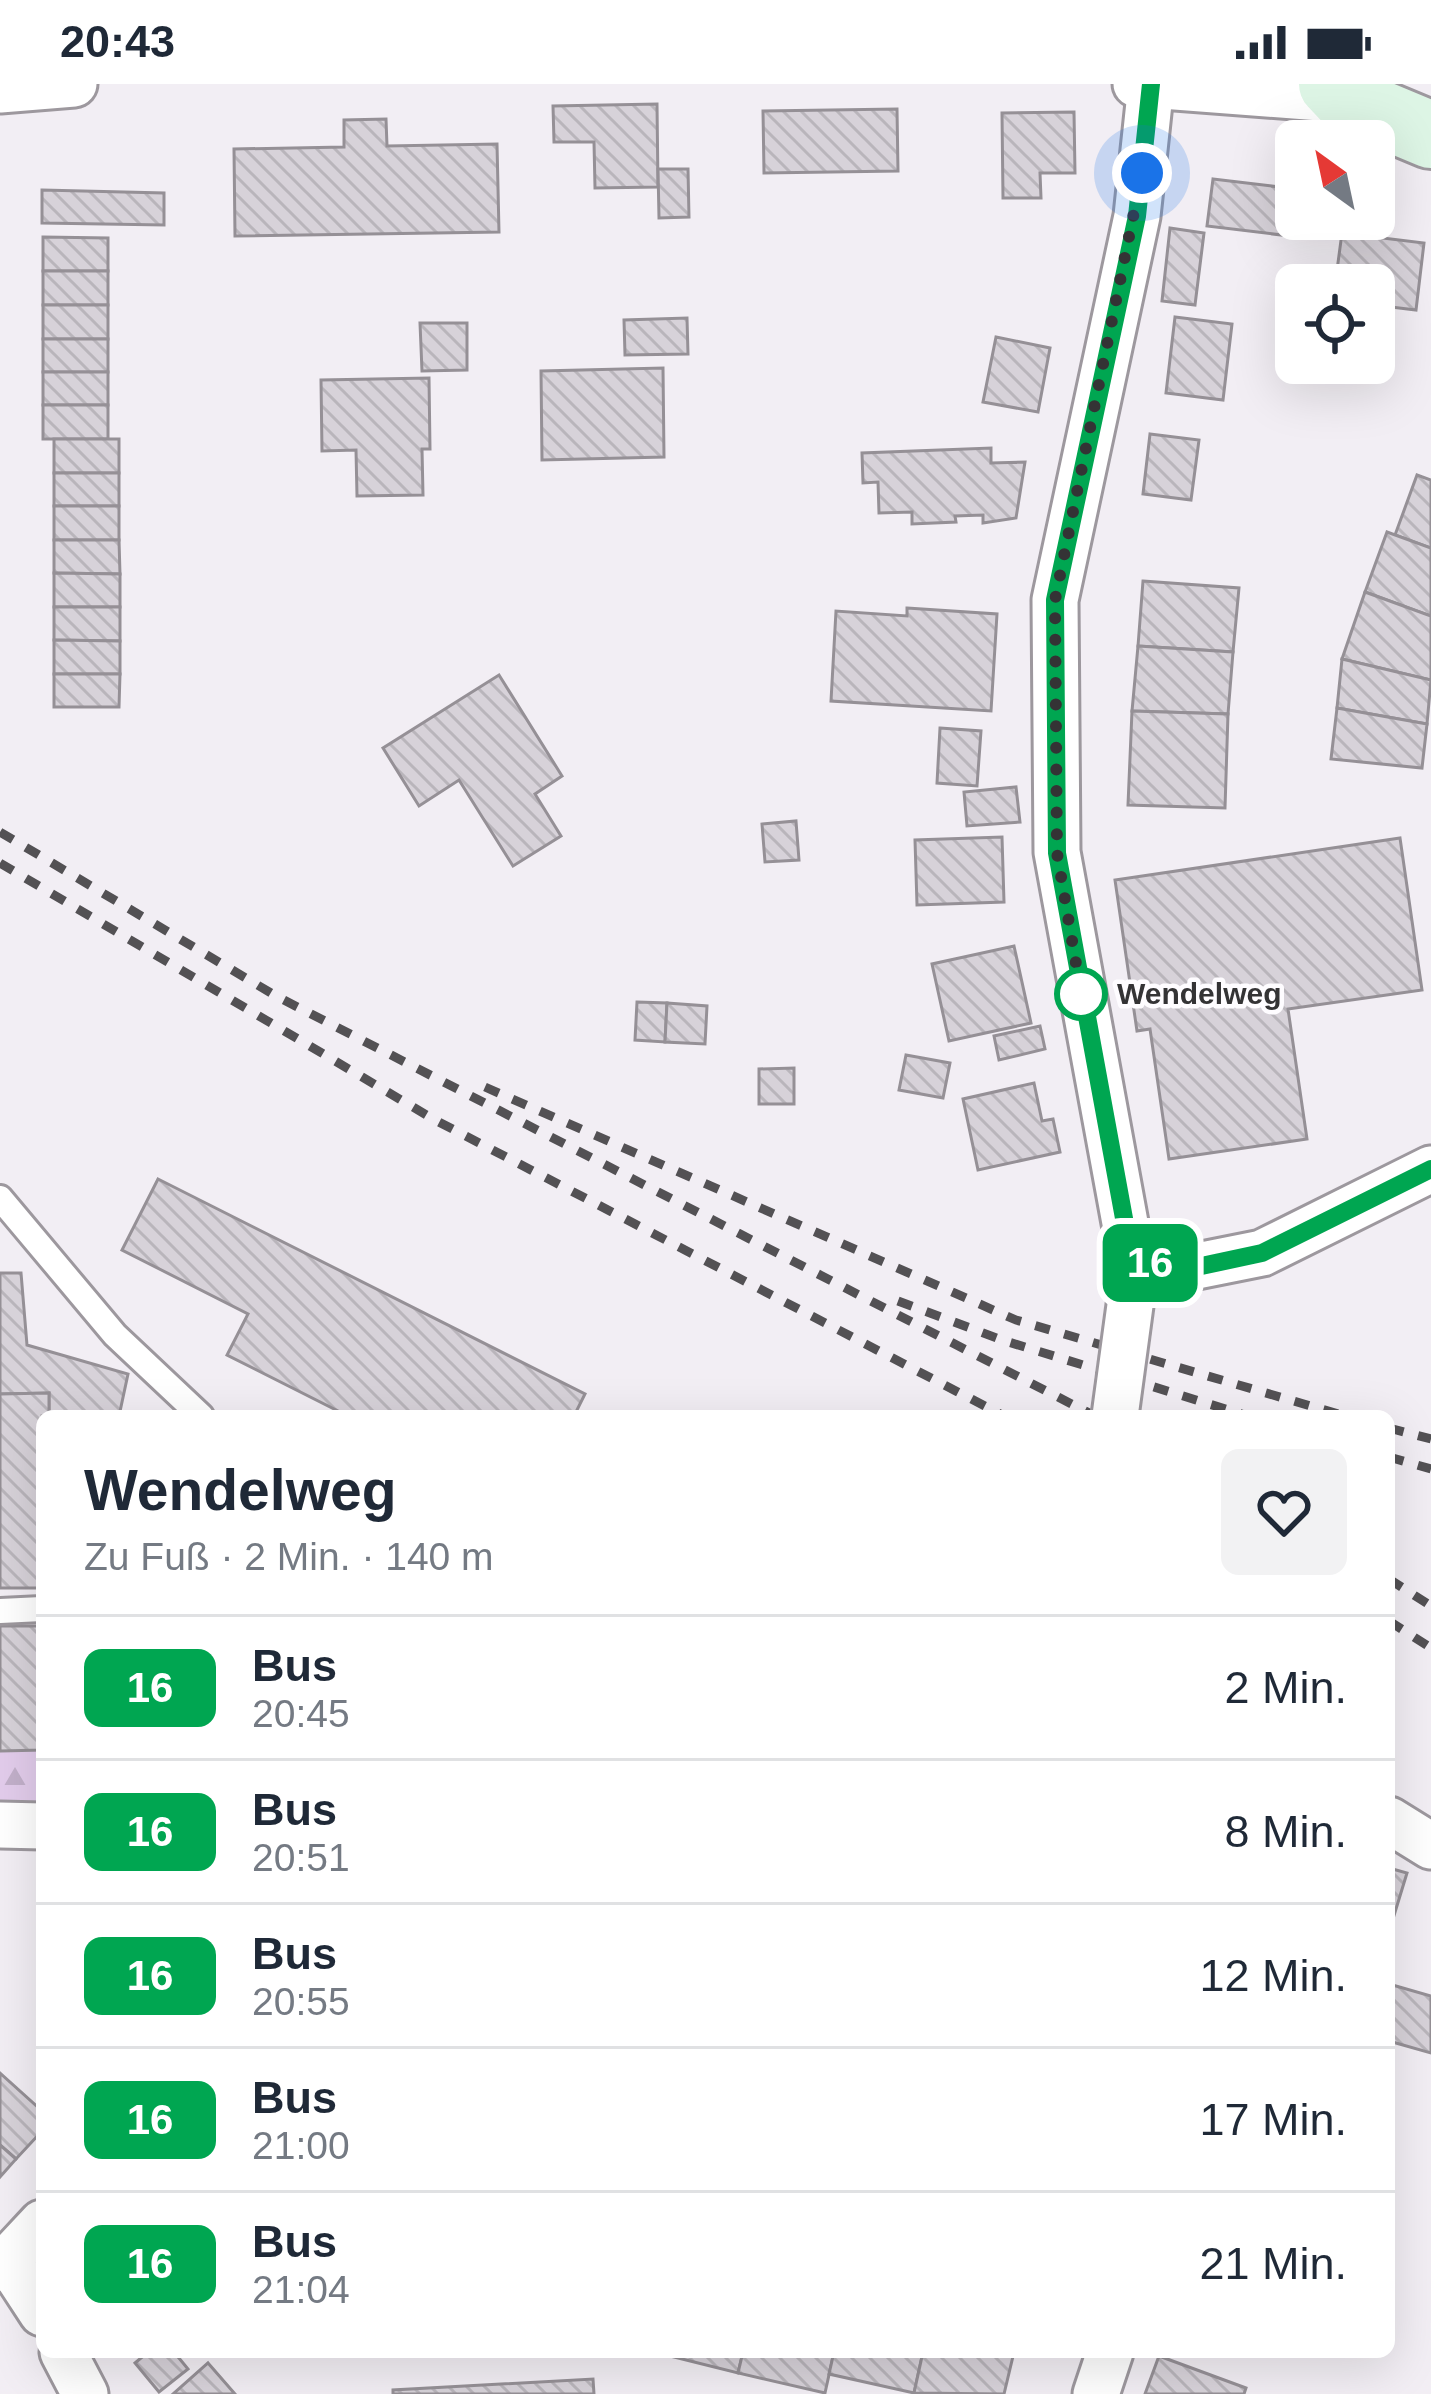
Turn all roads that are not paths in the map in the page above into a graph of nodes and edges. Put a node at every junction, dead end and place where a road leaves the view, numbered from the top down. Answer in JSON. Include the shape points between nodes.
{"nodes":[{"id":1,"x":74,"y":84,"type":"edge"},
{"id":2,"x":1146,"y":85,"type":"edge"},
{"id":3,"x":0,"y":90,"type":"edge"},
{"id":4,"x":1339,"y":92,"type":"edge"},
{"id":5,"x":1431,"y":135,"type":"edge"},
{"id":6,"x":1431,"y":1168,"type":"edge"},
{"id":7,"x":0,"y":1198,"type":"edge"},
{"id":8,"x":1131,"y":1280,"type":"junction"},
{"id":9,"x":195,"y":1410,"type":"edge"},
{"id":10,"x":1116,"y":1410,"type":"edge"},
{"id":11,"x":36,"y":1609,"type":"edge"},
{"id":12,"x":0,"y":1611,"type":"edge"},
{"id":13,"x":1395,"y":1824,"type":"edge"},
{"id":14,"x":0,"y":1825,"type":"edge"},
{"id":15,"x":36,"y":1826,"type":"edge"},
{"id":16,"x":1431,"y":1846,"type":"edge"},
{"id":17,"x":36,"y":2229,"type":"edge"},
{"id":18,"x":4,"y":2264,"type":"edge"},
{"id":19,"x":36,"y":2305,"type":"edge"},
{"id":20,"x":66,"y":2358,"type":"edge"},
{"id":21,"x":1108,"y":2358,"type":"edge"},
{"id":22,"x":85,"y":2394,"type":"edge"},
{"id":23,"x":1096,"y":2394,"type":"edge"}],
"edges":[{"from":1,"to":3,"type":"street"},
{"from":2,"to":4,"type":"street"},
{"from":2,"to":8,"type":"street","via":[[1137,216],[1055,600],[1057,853]]},
{"from":4,"to":5,"type":"main road"},
{"from":6,"to":8,"type":"street","via":[[1262,1253]]},
{"from":7,"to":9,"type":"lane","via":[[115,1335]]},
{"from":8,"to":10,"type":"street","bridge":true},
{"from":11,"to":12,"type":"lane"},
{"from":13,"to":16,"type":"street"},
{"from":14,"to":15,"type":"street"},
{"from":17,"to":18,"type":"street"},
{"from":18,"to":19,"type":"street"},
{"from":20,"to":22,"type":"street"},
{"from":21,"to":23,"type":"street"}]}
